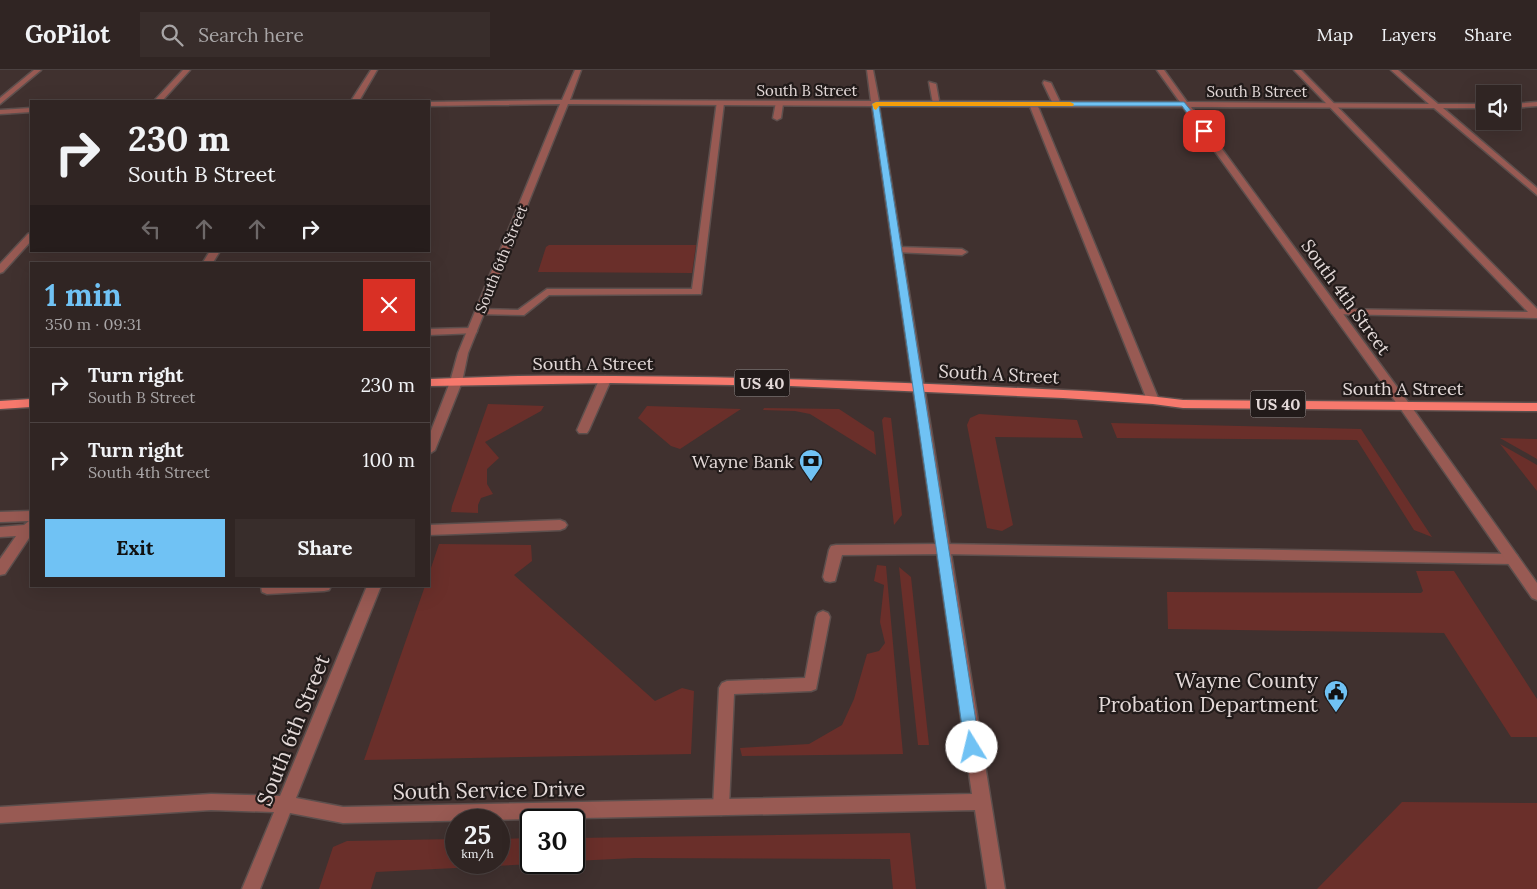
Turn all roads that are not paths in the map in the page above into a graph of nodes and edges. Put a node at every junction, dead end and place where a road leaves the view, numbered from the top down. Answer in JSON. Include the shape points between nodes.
{"nodes":[{"id":1,"x":38,"y":70,"type":"edge"},
{"id":2,"x":187,"y":70,"type":"edge"},
{"id":3,"x":374,"y":70,"type":"edge"},
{"id":4,"x":578,"y":70,"type":"edge"},
{"id":5,"x":870,"y":70,"type":"edge"},
{"id":6,"x":1160,"y":70,"type":"edge"},
{"id":7,"x":1297,"y":70,"type":"edge"},
{"id":8,"x":1394,"y":70,"type":"edge"},
{"id":9,"x":1047,"y":83,"type":"dead end"},
{"id":10,"x":932,"y":84,"type":"dead end"},
{"id":11,"x":159,"y":100,"type":"edge"},
{"id":12,"x":356,"y":100,"type":"edge"},
{"id":13,"x":0,"y":102,"type":"edge"},
{"id":14,"x":565,"y":102,"type":"junction"},
{"id":15,"x":720,"y":103,"type":"junction"},
{"id":16,"x":430,"y":104,"type":"edge"},
{"id":17,"x":779,"y":104,"type":"junction"},
{"id":18,"x":876,"y":104,"type":"junction"},
{"id":19,"x":937,"y":104,"type":"junction"},
{"id":20,"x":1033,"y":104,"type":"junction"},
{"id":21,"x":1057,"y":104,"type":"junction"},
{"id":22,"x":1184,"y":104,"type":"junction"},
{"id":23,"x":1537,"y":104,"type":"edge"},
{"id":24,"x":1331,"y":105,"type":"junction"},
{"id":25,"x":1521,"y":105,"type":"edge"},
{"id":26,"x":1436,"y":106,"type":"junction"},
{"id":27,"x":1476,"y":106,"type":"edge"},
{"id":28,"x":30,"y":110,"type":"edge"},
{"id":29,"x":0,"y":112,"type":"edge"},
{"id":30,"x":777,"y":118,"type":"dead end"},
{"id":31,"x":1537,"y":192,"type":"edge"},
{"id":32,"x":30,"y":237,"type":"edge"},
{"id":33,"x":898,"y":250,"type":"junction"},
{"id":34,"x":962,"y":252,"type":"dead end"},
{"id":35,"x":2,"y":266,"type":"edge"},
{"id":36,"x":480,"y":312,"type":"junction"},
{"id":37,"x":1336,"y":312,"type":"junction"},
{"id":38,"x":1537,"y":315,"type":"edge"},
{"id":39,"x":472,"y":331,"type":"junction"},
{"id":40,"x":430,"y":332,"type":"edge"},
{"id":41,"x":605,"y":380,"type":"junction"},
{"id":42,"x":456,"y":382,"type":"junction"},
{"id":43,"x":430,"y":384,"type":"edge"},
{"id":44,"x":919,"y":387,"type":"junction"},
{"id":45,"x":1153,"y":400,"type":"junction"},
{"id":46,"x":30,"y":403,"type":"edge"},
{"id":47,"x":0,"y":405,"type":"edge"},
{"id":48,"x":1404,"y":405,"type":"junction"},
{"id":49,"x":1537,"y":407,"type":"edge"},
{"id":50,"x":583,"y":430,"type":"dead end"},
{"id":51,"x":430,"y":447,"type":"edge"},
{"id":52,"x":30,"y":516,"type":"edge"},
{"id":53,"x":0,"y":517,"type":"edge"},
{"id":54,"x":560,"y":525,"type":"dead end"},
{"id":55,"x":30,"y":528,"type":"edge"},
{"id":56,"x":430,"y":530,"type":"edge"},
{"id":57,"x":0,"y":532,"type":"edge"},
{"id":58,"x":942,"y":549,"type":"junction"},
{"id":59,"x":1512,"y":558,"type":"junction"},
{"id":60,"x":0,"y":570,"type":"edge"},
{"id":61,"x":830,"y":577,"type":"dead end"},
{"id":62,"x":296,"y":587,"type":"edge"},
{"id":63,"x":374,"y":587,"type":"edge"},
{"id":64,"x":267,"y":588,"type":"dead end"},
{"id":65,"x":1537,"y":594,"type":"edge"},
{"id":66,"x":823,"y":617,"type":"dead end"},
{"id":67,"x":981,"y":802,"type":"junction"},
{"id":68,"x":287,"y":804,"type":"junction"},
{"id":69,"x":721,"y":807,"type":"junction"},
{"id":70,"x":0,"y":815,"type":"edge"},
{"id":71,"x":251,"y":889,"type":"edge"},
{"id":72,"x":996,"y":889,"type":"edge"}],
"edges":[{"from":1,"to":13,"type":"street"},
{"from":2,"to":11,"type":"street"},
{"from":3,"to":12,"type":"street"},
{"from":4,"to":14,"type":"street","name":"South 6th Street"},
{"from":5,"to":18,"type":"street"},
{"from":6,"to":22,"type":"street","name":"South 4th Street"},
{"from":7,"to":24,"type":"street"},
{"from":8,"to":26,"type":"street"},
{"from":9,"to":21,"type":"street"},
{"from":10,"to":19,"type":"street"},
{"from":14,"to":15,"type":"street","name":"South B Street"},
{"from":14,"to":16,"type":"street","name":"South B Street"},
{"from":14,"to":36,"type":"street","name":"South 6th Street"},
{"from":15,"to":17,"type":"street","name":"South B Street"},
{"from":15,"to":36,"type":"street","via":[[697,292],[546,292],[520,313]]},
{"from":17,"to":18,"type":"street","name":"South B Street"},
{"from":17,"to":30,"type":"street"},
{"from":18,"to":19,"type":"street","name":"South B Street"},
{"from":18,"to":33,"type":"street"},
{"from":19,"to":20,"type":"street","name":"South B Street"},
{"from":20,"to":21,"type":"street","name":"South B Street"},
{"from":20,"to":45,"type":"street"},
{"from":21,"to":22,"type":"street","name":"South B Street"},
{"from":22,"to":24,"type":"street","name":"South B Street"},
{"from":22,"to":37,"type":"street","name":"South 4th Street"},
{"from":23,"to":25,"type":"street"},
{"from":24,"to":26,"type":"street","name":"South B Street"},
{"from":24,"to":38,"type":"street"},
{"from":26,"to":27,"type":"street","name":"South B Street"},
{"from":26,"to":31,"type":"street"},
{"from":28,"to":29,"type":"street"},
{"from":32,"to":35,"type":"street"},
{"from":33,"to":34,"type":"street"},
{"from":33,"to":44,"type":"street"},
{"from":36,"to":39,"type":"street","name":"South 6th Street"},
{"from":37,"to":38,"type":"street"},
{"from":37,"to":48,"type":"street","name":"South 4th Street"},
{"from":39,"to":40,"type":"street"},
{"from":39,"to":42,"type":"street","name":"South 6th Street"},
{"from":41,"to":42,"type":"main road","name":"South A Street","number":"US 40"},
{"from":41,"to":44,"type":"main road","name":"South A Street","number":"US 40"},
{"from":41,"to":50,"type":"street"},
{"from":42,"to":43,"type":"main road","name":"South A Street","number":"US 40"},
{"from":42,"to":51,"type":"street","name":"South 6th Street"},
{"from":44,"to":45,"type":"main road","name":"South A Street","number":"US 40"},
{"from":44,"to":58,"type":"street"},
{"from":45,"to":48,"type":"main road","name":"South A Street","number":"US 40","via":[[1183,404]]},
{"from":46,"to":47,"type":"main road"},
{"from":48,"to":49,"type":"main road","name":"South A Street","number":"US 40"},
{"from":48,"to":59,"type":"street","name":"South 4th Street"},
{"from":52,"to":53,"type":"street"},
{"from":54,"to":56,"type":"street"},
{"from":55,"to":57,"type":"street"},
{"from":55,"to":60,"type":"street"},
{"from":58,"to":59,"type":"street"},
{"from":58,"to":61,"type":"street","via":[[836,550]]},
{"from":58,"to":67,"type":"street"},
{"from":59,"to":65,"type":"street","name":"South 4th Street"},
{"from":62,"to":64,"type":"street"},
{"from":63,"to":68,"type":"street","name":"South 6th Street"},
{"from":66,"to":69,"type":"street","via":[[811,684],[727,688]]},
{"from":67,"to":69,"type":"street","name":"South Service Drive"},
{"from":67,"to":72,"type":"street"},
{"from":68,"to":69,"type":"street","name":"South Service Drive","via":[[342,815]]},
{"from":68,"to":70,"type":"street","name":"South Service Drive","via":[[211,802]]},
{"from":68,"to":71,"type":"street","name":"South 6th Street"}]}
